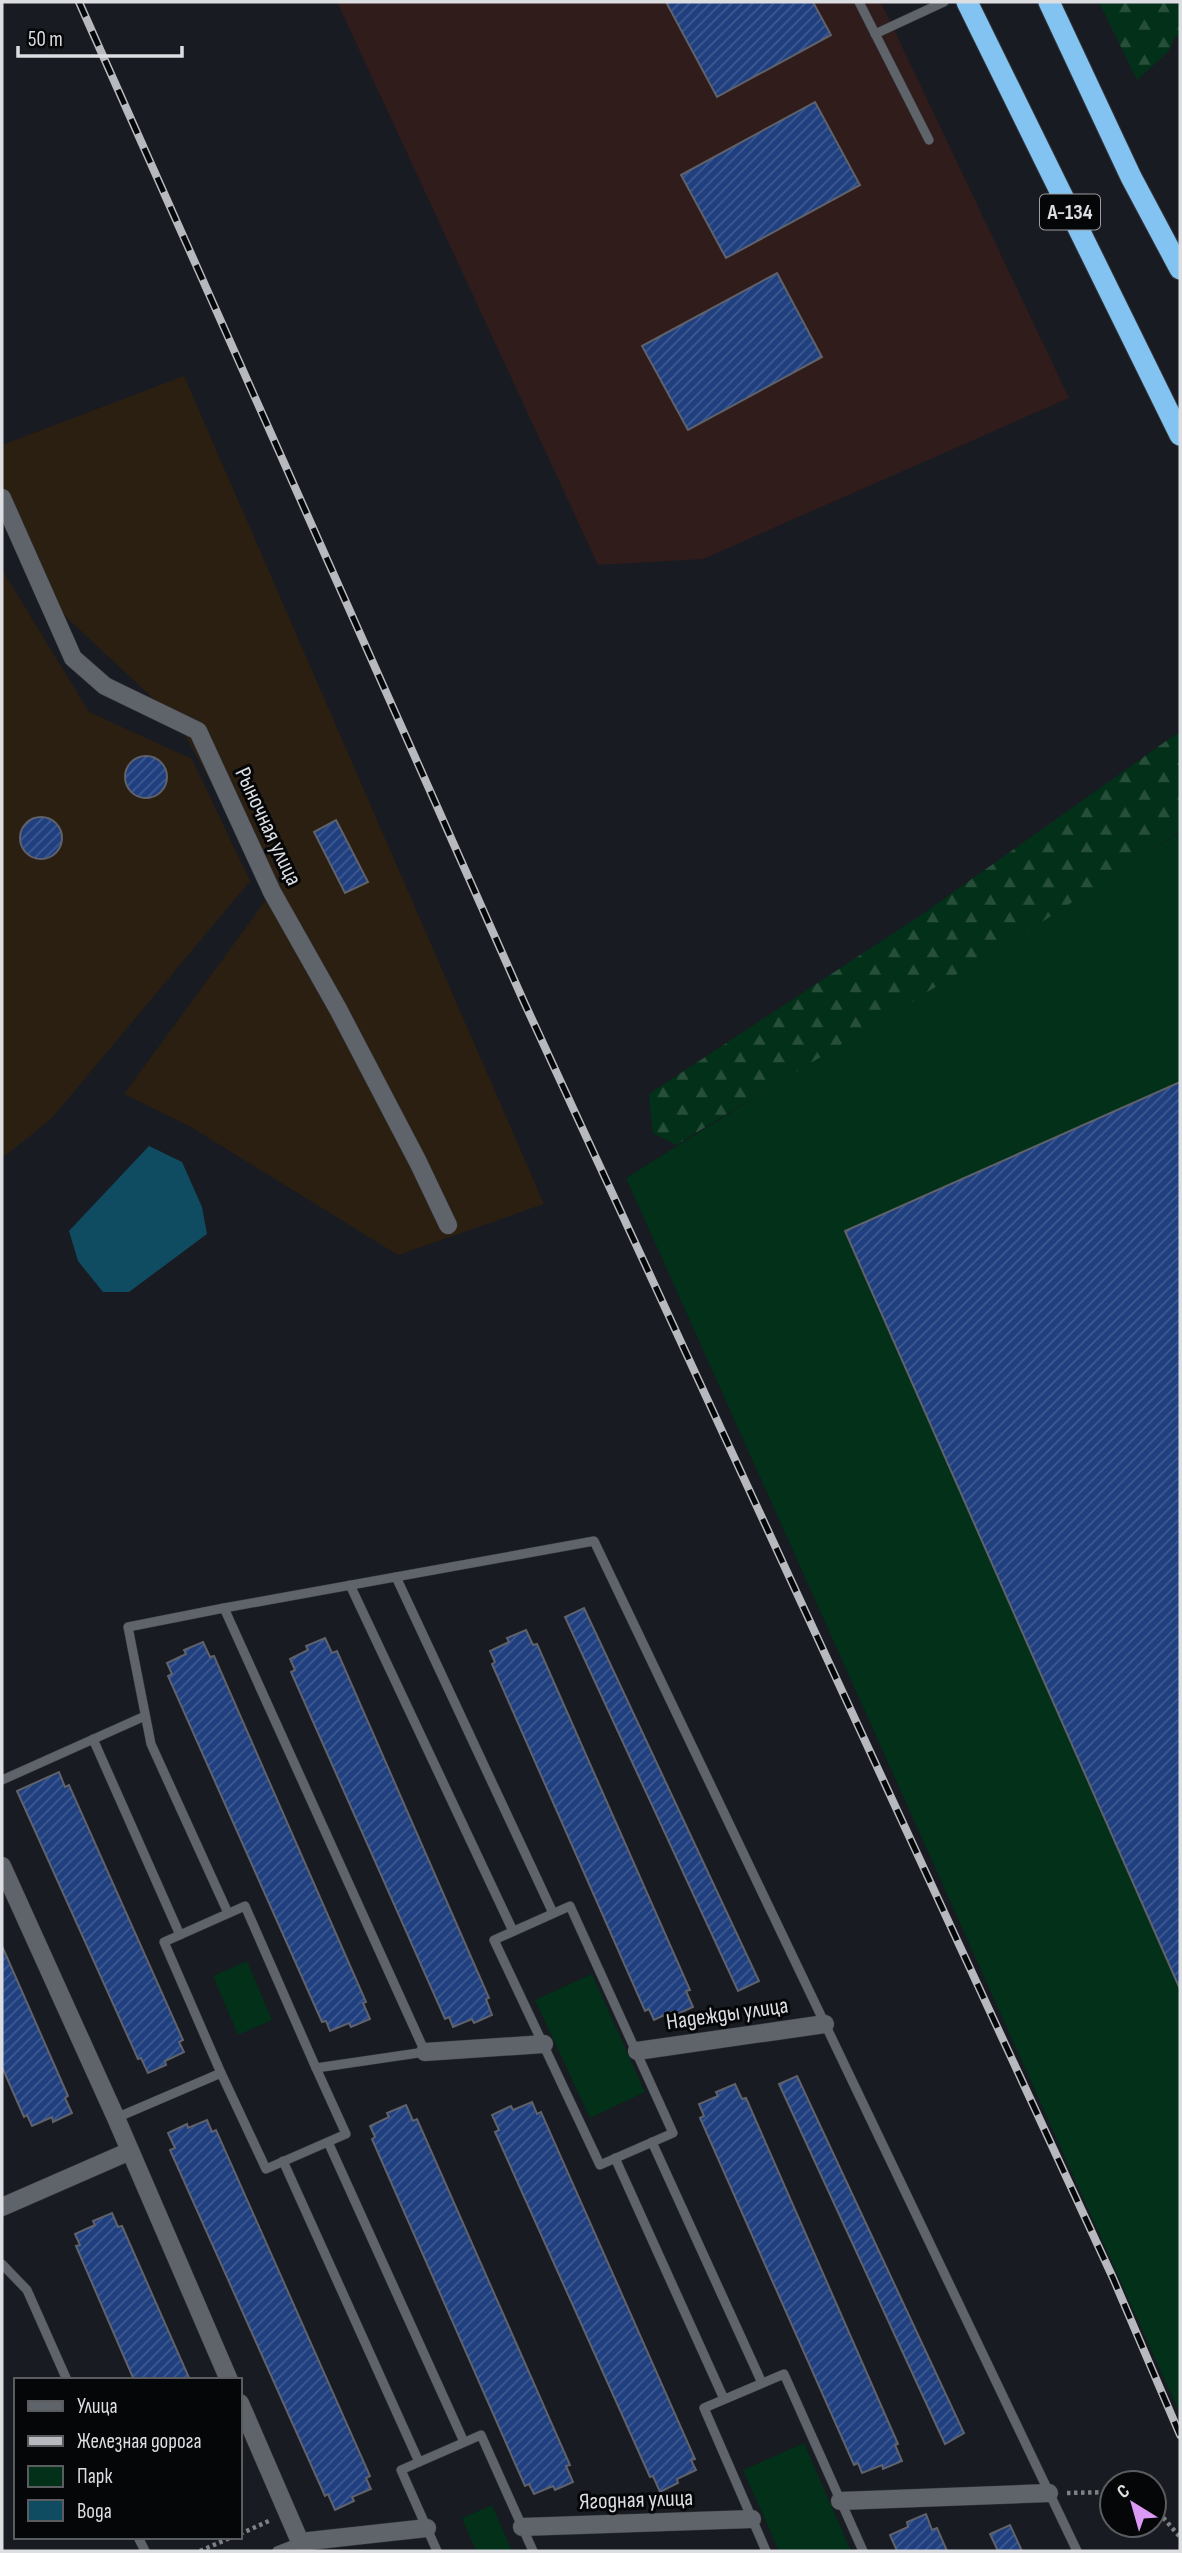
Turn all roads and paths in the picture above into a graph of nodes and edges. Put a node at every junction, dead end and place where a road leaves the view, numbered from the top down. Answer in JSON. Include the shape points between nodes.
{"nodes":[{"id":1,"x":859,"y":2,"type":"edge"},
{"id":2,"x":944,"y":2,"type":"edge"},
{"id":3,"x":967,"y":2,"type":"edge"},
{"id":4,"x":1049,"y":2,"type":"edge"},
{"id":5,"x":875,"y":34,"type":"junction"},
{"id":6,"x":929,"y":140,"type":"dead end"},
{"id":7,"x":1131,"y":177,"type":"junction"},
{"id":8,"x":1180,"y":259,"type":"edge"},
{"id":9,"x":1180,"y":269,"type":"edge"},
{"id":10,"x":1180,"y":435,"type":"edge"},
{"id":11,"x":2,"y":498,"type":"edge"},
{"id":12,"x":448,"y":1225,"type":"dead end"},
{"id":13,"x":396,"y":1577,"type":"junction"},
{"id":14,"x":350,"y":1585,"type":"junction"},
{"id":15,"x":224,"y":1608,"type":"junction"},
{"id":16,"x":145,"y":1716,"type":"junction"},
{"id":17,"x":93,"y":1739,"type":"junction"},
{"id":18,"x":2,"y":1780,"type":"edge"},
{"id":19,"x":2,"y":1866,"type":"edge"},
{"id":20,"x":228,"y":1913,"type":"junction"},
{"id":21,"x":553,"y":1913,"type":"junction"},
{"id":22,"x":513,"y":1931,"type":"junction"},
{"id":23,"x":180,"y":1935,"type":"junction"},
{"id":24,"x":825,"y":2024,"type":"junction"},
{"id":25,"x":544,"y":2044,"type":"junction"},
{"id":26,"x":637,"y":2051,"type":"junction"},
{"id":27,"x":425,"y":2053,"type":"junction"},
{"id":28,"x":316,"y":2068,"type":"junction"},
{"id":29,"x":221,"y":2073,"type":"junction"},
{"id":30,"x":116,"y":2118,"type":"junction"},
{"id":31,"x":328,"y":2142,"type":"junction"},
{"id":32,"x":652,"y":2142,"type":"junction"},
{"id":33,"x":130,"y":2151,"type":"junction"},
{"id":34,"x":615,"y":2158,"type":"junction"},
{"id":35,"x":283,"y":2161,"type":"junction"},
{"id":36,"x":3,"y":2202,"type":"edge"},
{"id":37,"x":2,"y":2264,"type":"edge"},
{"id":38,"x":66,"y":2378,"type":"edge"},
{"id":39,"x":228,"y":2378,"type":"edge"},
{"id":40,"x":762,"y":2383,"type":"junction"},
{"id":41,"x":724,"y":2399,"type":"junction"},
{"id":42,"x":242,"y":2408,"type":"edge"},
{"id":43,"x":464,"y":2442,"type":"junction"},
{"id":44,"x":419,"y":2462,"type":"junction"},
{"id":45,"x":1098,"y":2491,"type":"edge"},
{"id":46,"x":1049,"y":2493,"type":"junction"},
{"id":47,"x":840,"y":2501,"type":"junction"},
{"id":48,"x":287,"y":2512,"type":"junction"},
{"id":49,"x":752,"y":2519,"type":"junction"},
{"id":50,"x":1168,"y":2523,"type":"edge"},
{"id":51,"x":522,"y":2527,"type":"junction"},
{"id":52,"x":427,"y":2528,"type":"junction"},
{"id":53,"x":242,"y":2533,"type":"edge"},
{"id":54,"x":1180,"y":2537,"type":"edge"},
{"id":55,"x":227,"y":2539,"type":"edge"},
{"id":56,"x":302,"y":2547,"type":"edge"},
{"id":57,"x":200,"y":2551,"type":"edge"},
{"id":58,"x":277,"y":2551,"type":"edge"},
{"id":59,"x":437,"y":2551,"type":"edge"},
{"id":60,"x":533,"y":2551,"type":"edge"},
{"id":61,"x":766,"y":2551,"type":"edge"},
{"id":62,"x":863,"y":2551,"type":"edge"},
{"id":63,"x":1077,"y":2551,"type":"edge"}],
"edges":[{"from":1,"to":5,"type":"lane"},
{"from":2,"to":5,"type":"lane"},
{"from":3,"to":10,"type":"highway","number":"А-134"},
{"from":4,"to":7,"type":"highway"},
{"from":5,"to":6,"type":"lane"},
{"from":7,"to":8,"type":"street"},
{"from":7,"to":9,"type":"highway"},
{"from":11,"to":12,"type":"street","name":"Рыночная улица","via":[[73,658],[105,686],[198,731],[272,892],[338,1009]]},
{"from":13,"to":14,"type":"lane"},
{"from":13,"to":21,"type":"lane"},
{"from":13,"to":24,"type":"lane","via":[[593,1541]]},
{"from":14,"to":15,"type":"lane"},
{"from":14,"to":22,"type":"lane"},
{"from":15,"to":16,"type":"lane","via":[[128,1627]]},
{"from":15,"to":27,"type":"lane"},
{"from":16,"to":17,"type":"lane"},
{"from":16,"to":20,"type":"lane","via":[[151,1744]]},
{"from":17,"to":18,"type":"lane"},
{"from":17,"to":23,"type":"lane"},
{"from":19,"to":30,"type":"street"},
{"from":20,"to":23,"type":"lane"},
{"from":20,"to":28,"type":"lane","via":[[245,1906]]},
{"from":21,"to":22,"type":"lane"},
{"from":21,"to":26,"type":"lane","via":[[570,1906]]},
{"from":22,"to":25,"type":"lane","via":[[494,1940]]},
{"from":23,"to":29,"type":"lane","via":[[164,1942]]},
{"from":24,"to":26,"type":"street","name":"Надежды улица"},
{"from":24,"to":46,"type":"lane"},
{"from":25,"to":27,"type":"street"},
{"from":25,"to":34,"type":"lane","via":[[600,2165]]},
{"from":26,"to":32,"type":"lane","via":[[673,2133]]},
{"from":27,"to":28,"type":"lane"},
{"from":28,"to":31,"type":"lane","via":[[346,2134]]},
{"from":29,"to":30,"type":"lane"},
{"from":29,"to":35,"type":"lane","via":[[266,2169]]},
{"from":30,"to":33,"type":"street"},
{"from":31,"to":35,"type":"lane"},
{"from":31,"to":43,"type":"lane"},
{"from":32,"to":34,"type":"lane"},
{"from":32,"to":40,"type":"lane"},
{"from":33,"to":36,"type":"street"},
{"from":33,"to":39,"type":"street"},
{"from":34,"to":41,"type":"lane"},
{"from":35,"to":44,"type":"lane"},
{"from":37,"to":38,"type":"lane","via":[[27,2290]]},
{"from":40,"to":41,"type":"lane"},
{"from":40,"to":47,"type":"lane","via":[[784,2374]]},
{"from":41,"to":49,"type":"lane","via":[[704,2408]]},
{"from":42,"to":48,"type":"street"},
{"from":43,"to":44,"type":"lane"},
{"from":43,"to":51,"type":"lane","via":[[481,2435]]},
{"from":44,"to":52,"type":"lane","via":[[401,2470]]},
{"from":45,"to":46,"type":"path"},
{"from":46,"to":47,"type":"street"},
{"from":46,"to":63,"type":"lane"},
{"from":47,"to":62,"type":"lane"},
{"from":48,"to":53,"type":"path"},
{"from":48,"to":56,"type":"street"},
{"from":49,"to":51,"type":"street","name":"Ягодная улица"},
{"from":49,"to":61,"type":"lane"},
{"from":50,"to":54,"type":"path"},
{"from":51,"to":60,"type":"lane"},
{"from":52,"to":56,"type":"street"},
{"from":52,"to":59,"type":"lane"},
{"from":55,"to":57,"type":"path"},
{"from":56,"to":58,"type":"lane"}]}
